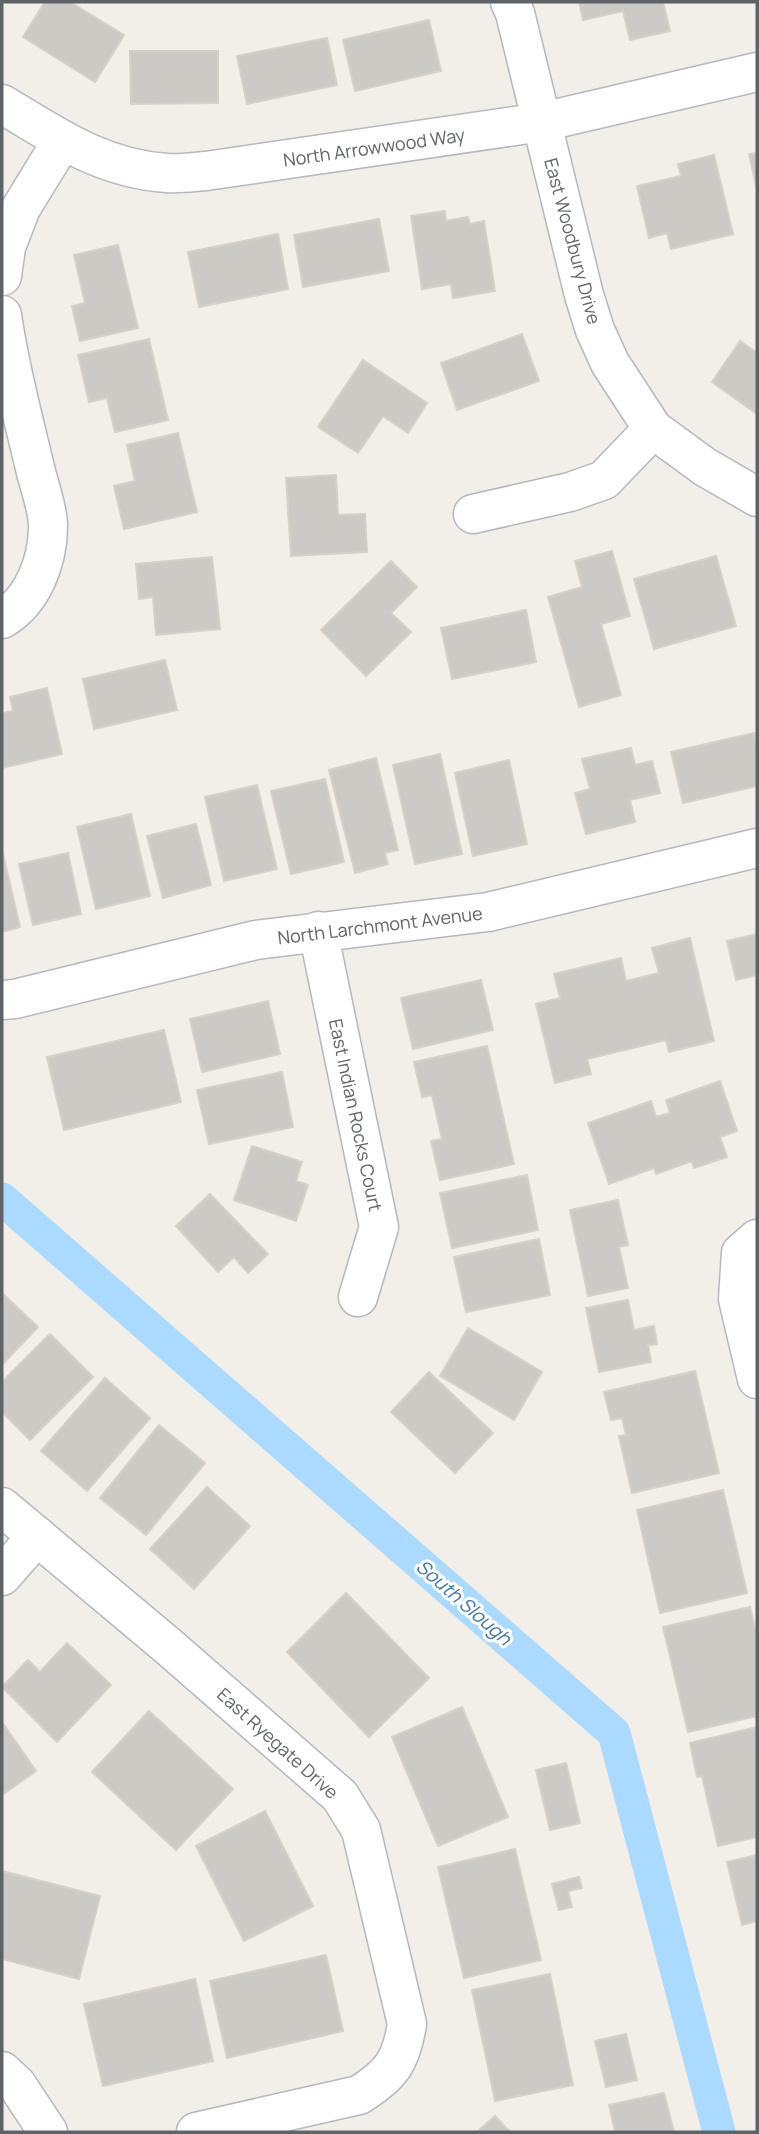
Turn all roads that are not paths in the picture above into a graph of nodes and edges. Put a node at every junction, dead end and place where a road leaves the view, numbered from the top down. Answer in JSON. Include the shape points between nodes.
{"nodes":[{"id":1,"x":510,"y":2,"type":"edge"},
{"id":2,"x":757,"y":72,"type":"edge"},
{"id":3,"x":2,"y":104,"type":"edge"},
{"id":4,"x":542,"y":122,"type":"junction"},
{"id":5,"x":62,"y":141,"type":"junction"},
{"id":6,"x":2,"y":276,"type":"edge"},
{"id":7,"x":2,"y":315,"type":"edge"},
{"id":8,"x":653,"y":429,"type":"junction"},
{"id":9,"x":757,"y":497,"type":"edge"},
{"id":10,"x":473,"y":514,"type":"dead end"},
{"id":11,"x":2,"y":619,"type":"edge"},
{"id":12,"x":757,"y":848,"type":"edge"},
{"id":13,"x":318,"y":931,"type":"junction"},
{"id":14,"x":2,"y":1000,"type":"edge"},
{"id":15,"x":749,"y":1246,"type":"edge"},
{"id":16,"x":358,"y":1297,"type":"dead end"},
{"id":17,"x":757,"y":1379,"type":"edge"},
{"id":18,"x":2,"y":1507,"type":"edge"},
{"id":19,"x":37,"y":1536,"type":"junction"},
{"id":20,"x":2,"y":1577,"type":"edge"},
{"id":21,"x":2,"y":2071,"type":"edge"},
{"id":22,"x":48,"y":2132,"type":"edge"},
{"id":23,"x":196,"y":2132,"type":"edge"}],
"edges":[{"from":1,"to":4,"type":"street","name":"East Woodbury Drive"},
{"from":2,"to":4,"type":"street","name":"North Arrowwood Way"},
{"from":3,"to":5,"type":"street","name":"North Arrowwood Way"},
{"from":4,"to":5,"type":"street","name":"North Arrowwood Way","via":[[168,173],[96,158]]},
{"from":4,"to":8,"type":"street","name":"East Woodbury Drive","via":[[595,330],[610,363]]},
{"from":5,"to":6,"type":"street","via":[[21,208],[5,247]]},
{"from":7,"to":11,"type":"street","via":[[48,524],[46,555],[34,584],[15,611]]},
{"from":8,"to":9,"type":"street","name":"East Woodbury Drive"},
{"from":8,"to":10,"type":"street","via":[[604,480]]},
{"from":12,"to":13,"type":"street","name":"North Larchmont Avenue","via":[[488,912]]},
{"from":13,"to":14,"type":"street","name":"North Larchmont Avenue","via":[[256,940]]},
{"from":13,"to":16,"type":"street","name":"East Indian Rocks Court","via":[[379,1227]]},
{"from":15,"to":17,"type":"street","via":[[738,1298]]},
{"from":18,"to":19,"type":"street","name":"East Ryegate Drive"},
{"from":19,"to":20,"type":"street"},
{"from":19,"to":23,"type":"street","name":"East Ryegate Drive","via":[[340,1796],[361,1830],[407,2024],[396,2065],[359,2095]]},
{"from":21,"to":22,"type":"street","via":[[17,2085]]}]}
